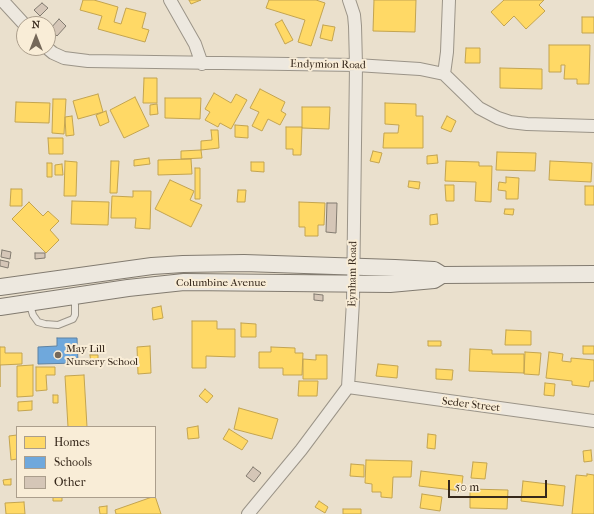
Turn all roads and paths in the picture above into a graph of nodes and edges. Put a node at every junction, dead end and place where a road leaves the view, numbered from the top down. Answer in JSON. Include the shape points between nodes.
{"nodes":[{"id":1,"x":2,"y":0,"type":"edge"},
{"id":2,"x":170,"y":0,"type":"edge"},
{"id":3,"x":349,"y":0,"type":"edge"},
{"id":4,"x":449,"y":0,"type":"edge"},
{"id":5,"x":17,"y":16,"type":"edge"},
{"id":6,"x":56,"y":54,"type":"edge"},
{"id":7,"x":202,"y":64,"type":"junction"},
{"id":8,"x":356,"y":65,"type":"junction"},
{"id":9,"x":444,"y":74,"type":"junction"},
{"id":10,"x":594,"y":126,"type":"edge"},
{"id":11,"x":183,"y":264,"type":"junction"},
{"id":12,"x":354,"y":267,"type":"junction"},
{"id":13,"x":594,"y":274,"type":"edge"},
{"id":14,"x":442,"y":275,"type":"junction"},
{"id":15,"x":184,"y":282,"type":"junction"},
{"id":16,"x":353,"y":284,"type":"junction"},
{"id":17,"x":0,"y":288,"type":"edge"},
{"id":18,"x":72,"y":296,"type":"junction"},
{"id":19,"x":29,"y":302,"type":"junction"},
{"id":20,"x":4,"y":306,"type":"edge"},
{"id":21,"x":348,"y":387,"type":"junction"},
{"id":22,"x":594,"y":421,"type":"edge"},
{"id":23,"x":248,"y":514,"type":"edge"}],
"edges":[{"from":1,"to":5,"type":"street"},
{"from":2,"to":7,"type":"street","via":[[195,44]]},
{"from":3,"to":8,"type":"street","name":"Eynham Road","via":[[355,20]]},
{"from":4,"to":9,"type":"street"},
{"from":6,"to":7,"type":"street","name":"Endymion Road","via":[[75,60]]},
{"from":7,"to":8,"type":"street","name":"Endymion Road"},
{"from":8,"to":9,"type":"street","name":"Endymion Road","via":[[420,69]]},
{"from":8,"to":12,"type":"street","name":"Eynham Road"},
{"from":9,"to":10,"type":"street","via":[[479,108],[498,118],[527,124]]},
{"from":11,"to":12,"type":"main road","name":"Columbine Avenue","via":[[244,263]]},
{"from":11,"to":15,"type":"main road"},
{"from":11,"to":17,"type":"main road","name":"Columbine Avenue","via":[[152,266]]},
{"from":12,"to":14,"type":"main road","name":"Columbine Avenue","via":[[434,270]]},
{"from":12,"to":16,"type":"street","name":"Eynham Road"},
{"from":13,"to":14,"type":"main road","name":"Columbine Avenue"},
{"from":14,"to":16,"type":"main road","name":"Columbine Avenue","via":[[434,280]]},
{"from":15,"to":16,"type":"main road","name":"Columbine Avenue"},
{"from":15,"to":18,"type":"main road","name":"Columbine Avenue"},
{"from":16,"to":21,"type":"street","name":"Eynham Road"},
{"from":17,"to":20,"type":"street"},
{"from":18,"to":19,"type":"main road","name":"Columbine Avenue"},
{"from":18,"to":19,"type":"lane","via":[[75,305],[73,319],[58,325],[38,322]]},
{"from":19,"to":20,"type":"main road","name":"Columbine Avenue"},
{"from":21,"to":22,"type":"street","name":"Seder Street"},
{"from":21,"to":23,"type":"street","via":[[301,450]]}]}
